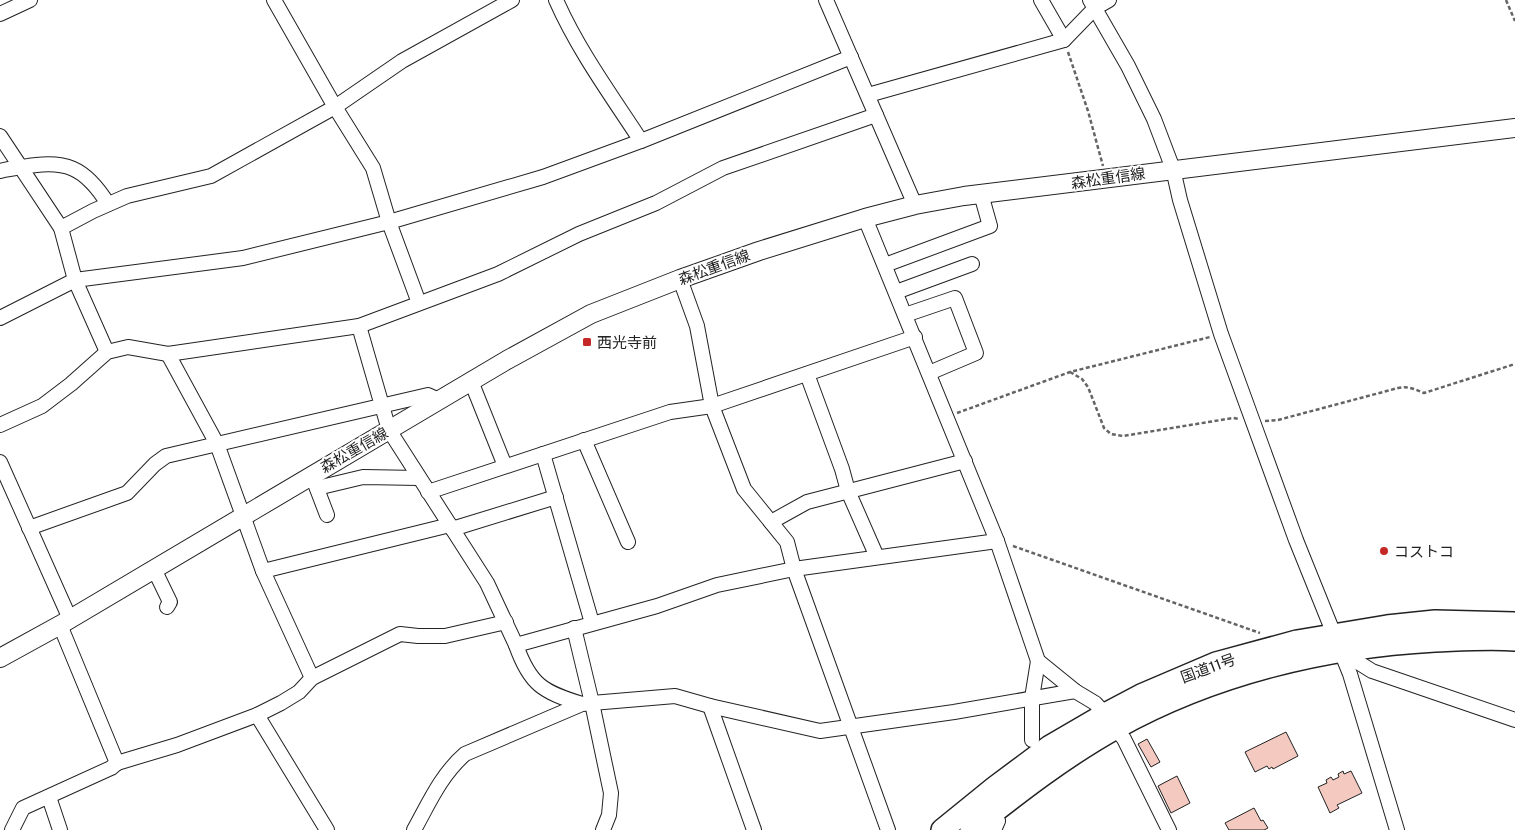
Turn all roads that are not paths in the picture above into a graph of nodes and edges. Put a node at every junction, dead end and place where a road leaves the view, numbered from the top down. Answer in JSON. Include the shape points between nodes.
{"nodes":[{"id":1,"x":30,"y":0,"type":"edge"},
{"id":2,"x":274,"y":0,"type":"edge"},
{"id":3,"x":512,"y":0,"type":"edge"},
{"id":4,"x":556,"y":0,"type":"edge"},
{"id":5,"x":826,"y":0,"type":"edge"},
{"id":6,"x":1042,"y":0,"type":"edge"},
{"id":7,"x":1109,"y":0,"type":"edge"},
{"id":8,"x":1093,"y":4,"type":"edge"},
{"id":9,"x":0,"y":14,"type":"edge"},
{"id":10,"x":1064,"y":40,"type":"junction"},
{"id":11,"x":851,"y":57,"type":"junction"},
{"id":12,"x":868,"y":95,"type":"junction"},
{"id":13,"x":335,"y":107,"type":"junction"},
{"id":14,"x":876,"y":115,"type":"junction"},
{"id":15,"x":1515,"y":128,"type":"edge"},
{"id":16,"x":0,"y":136,"type":"edge"},
{"id":17,"x":641,"y":141,"type":"junction"},
{"id":18,"x":20,"y":167,"type":"junction"},
{"id":19,"x":1173,"y":169,"type":"junction"},
{"id":20,"x":0,"y":172,"type":"edge"},
{"id":21,"x":981,"y":194,"type":"junction"},
{"id":22,"x":108,"y":204,"type":"junction"},
{"id":23,"x":915,"y":205,"type":"junction"},
{"id":24,"x":865,"y":218,"type":"junction"},
{"id":25,"x":389,"y":222,"type":"junction"},
{"id":26,"x":61,"y":228,"type":"junction"},
{"id":27,"x":972,"y":264,"type":"dead end"},
{"id":28,"x":885,"y":265,"type":"junction"},
{"id":29,"x":680,"y":279,"type":"junction"},
{"id":30,"x":75,"y":280,"type":"junction"},
{"id":31,"x":896,"y":292,"type":"junction"},
{"id":32,"x":419,"y":303,"type":"junction"},
{"id":33,"x":906,"y":315,"type":"junction"},
{"id":34,"x":0,"y":318,"type":"edge"},
{"id":35,"x":359,"y":326,"type":"junction"},
{"id":36,"x":915,"y":337,"type":"junction"},
{"id":37,"x":107,"y":352,"type":"junction"},
{"id":38,"x":168,"y":354,"type":"junction"},
{"id":39,"x":929,"y":372,"type":"junction"},
{"id":40,"x":807,"y":374,"type":"junction"},
{"id":41,"x":470,"y":381,"type":"junction"},
{"id":42,"x":439,"y":400,"type":"junction"},
{"id":43,"x":382,"y":406,"type":"junction"},
{"id":44,"x":712,"y":406,"type":"junction"},
{"id":45,"x":0,"y":425,"type":"edge"},
{"id":46,"x":389,"y":430,"type":"junction"},
{"id":47,"x":584,"y":440,"type":"junction"},
{"id":48,"x":217,"y":444,"type":"junction"},
{"id":49,"x":543,"y":454,"type":"junction"},
{"id":50,"x":965,"y":461,"type":"junction"},
{"id":51,"x":0,"y":462,"type":"edge"},
{"id":52,"x":505,"y":466,"type":"junction"},
{"id":53,"x":419,"y":478,"type":"junction"},
{"id":54,"x":314,"y":482,"type":"junction"},
{"id":55,"x":848,"y":491,"type":"junction"},
{"id":56,"x":428,"y":492,"type":"junction"},
{"id":57,"x":556,"y":498,"type":"junction"},
{"id":58,"x":244,"y":515,"type":"junction"},
{"id":59,"x":327,"y":515,"type":"dead end"},
{"id":60,"x":770,"y":522,"type":"junction"},
{"id":61,"x":451,"y":527,"type":"junction"},
{"id":62,"x":29,"y":528,"type":"junction"},
{"id":63,"x":997,"y":541,"type":"junction"},
{"id":64,"x":628,"y":542,"type":"dead end"},
{"id":65,"x":876,"y":557,"type":"junction"},
{"id":66,"x":154,"y":569,"type":"junction"},
{"id":67,"x":794,"y":569,"type":"junction"},
{"id":68,"x":263,"y":571,"type":"junction"},
{"id":69,"x":167,"y":607,"type":"dead end"},
{"id":70,"x":65,"y":622,"type":"junction"},
{"id":71,"x":506,"y":622,"type":"junction"},
{"id":72,"x":1515,"y":623,"type":"edge"},
{"id":73,"x":592,"y":624,"type":"junction"},
{"id":74,"x":574,"y":628,"type":"junction"},
{"id":75,"x":1515,"y":640,"type":"edge"},
{"id":76,"x":1337,"y":642,"type":"junction"},
{"id":77,"x":516,"y":645,"type":"junction"},
{"id":78,"x":0,"y":658,"type":"edge"},
{"id":79,"x":1038,"y":661,"type":"junction"},
{"id":80,"x":312,"y":678,"type":"junction"},
{"id":81,"x":1075,"y":691,"type":"junction"},
{"id":82,"x":1032,"y":698,"type":"junction"},
{"id":83,"x":587,"y":704,"type":"junction"},
{"id":84,"x":710,"y":706,"type":"junction"},
{"id":85,"x":257,"y":715,"type":"junction"},
{"id":86,"x":1515,"y":720,"type":"edge"},
{"id":87,"x":1111,"y":721,"type":"junction"},
{"id":88,"x":850,"y":726,"type":"junction"},
{"id":89,"x":1032,"y":740,"type":"dead end"},
{"id":90,"x":117,"y":763,"type":"junction"},
{"id":91,"x":49,"y":797,"type":"junction"},
{"id":92,"x":993,"y":822,"type":"edge"},
{"id":93,"x":12,"y":830,"type":"edge"},
{"id":94,"x":60,"y":830,"type":"edge"},
{"id":95,"x":327,"y":830,"type":"edge"},
{"id":96,"x":414,"y":830,"type":"edge"},
{"id":97,"x":603,"y":830,"type":"edge"},
{"id":98,"x":754,"y":830,"type":"edge"},
{"id":99,"x":888,"y":830,"type":"edge"},
{"id":100,"x":942,"y":830,"type":"edge"},
{"id":101,"x":971,"y":830,"type":"edge"},
{"id":102,"x":1169,"y":830,"type":"edge"},
{"id":103,"x":1397,"y":830,"type":"edge"}],
"edges":[{"from":1,"to":9,"type":"street"},
{"from":2,"to":13,"type":"street"},
{"from":3,"to":13,"type":"street","via":[[402,61]]},
{"from":4,"to":17,"type":"street","via":[[584,56]]},
{"from":5,"to":11,"type":"street"},
{"from":6,"to":10,"type":"street"},
{"from":7,"to":8,"type":"street"},
{"from":8,"to":10,"type":"street"},
{"from":8,"to":19,"type":"street","via":[[1154,119]]},
{"from":10,"to":12,"type":"street"},
{"from":11,"to":12,"type":"street"},
{"from":11,"to":17,"type":"street"},
{"from":12,"to":14,"type":"street"},
{"from":13,"to":22,"type":"street","via":[[211,176],[127,196]]},
{"from":13,"to":25,"type":"street","via":[[373,168]]},
{"from":14,"to":23,"type":"street"},
{"from":14,"to":32,"type":"street","via":[[724,168],[656,203],[579,234],[498,274]]},
{"from":15,"to":19,"type":"main road","name":"森松重信線"},
{"from":16,"to":18,"type":"street"},
{"from":17,"to":25,"type":"street","via":[[543,177]]},
{"from":18,"to":20,"type":"street"},
{"from":18,"to":22,"type":"street","via":[[58,163],[70,167],[86,176]]},
{"from":18,"to":26,"type":"street"},
{"from":19,"to":21,"type":"main road","name":"森松重信線"},
{"from":19,"to":76,"type":"street","via":[[1221,334]]},
{"from":21,"to":23,"type":"main road","name":"森松重信線"},
{"from":21,"to":28,"type":"street","via":[[990,226]]},
{"from":22,"to":26,"type":"street"},
{"from":23,"to":24,"type":"main road","name":"森松重信線"},
{"from":24,"to":28,"type":"street"},
{"from":24,"to":29,"type":"main road","name":"森松重信線"},
{"from":25,"to":30,"type":"street","via":[[243,258]]},
{"from":25,"to":32,"type":"street"},
{"from":26,"to":30,"type":"street"},
{"from":27,"to":31,"type":"street"},
{"from":28,"to":31,"type":"street"},
{"from":29,"to":41,"type":"main road","name":"森松重信線","via":[[591,314]]},
{"from":29,"to":44,"type":"street","via":[[696,326]]},
{"from":30,"to":34,"type":"street"},
{"from":30,"to":37,"type":"street"},
{"from":31,"to":33,"type":"street"},
{"from":32,"to":35,"type":"street"},
{"from":33,"to":36,"type":"street"},
{"from":33,"to":39,"type":"street","via":[[955,298],[976,353]]},
{"from":35,"to":38,"type":"street"},
{"from":35,"to":43,"type":"street"},
{"from":36,"to":39,"type":"street"},
{"from":36,"to":40,"type":"street"},
{"from":37,"to":38,"type":"street","via":[[128,347]]},
{"from":37,"to":45,"type":"street","via":[[42,406]]},
{"from":38,"to":48,"type":"street"},
{"from":39,"to":50,"type":"street"},
{"from":40,"to":44,"type":"street"},
{"from":40,"to":55,"type":"street"},
{"from":41,"to":42,"type":"main road","name":"森松重信線"},
{"from":41,"to":52,"type":"street"},
{"from":42,"to":43,"type":"street","via":[[428,395]]},
{"from":42,"to":46,"type":"main road","name":"森松重信線"},
{"from":43,"to":46,"type":"street"},
{"from":43,"to":48,"type":"street"},
{"from":44,"to":47,"type":"street","via":[[670,412]]},
{"from":44,"to":60,"type":"street","via":[[744,489]]},
{"from":46,"to":53,"type":"street"},
{"from":46,"to":54,"type":"main road","name":"森松重信線"},
{"from":47,"to":49,"type":"street"},
{"from":47,"to":64,"type":"street"},
{"from":48,"to":58,"type":"street"},
{"from":48,"to":62,"type":"street","via":[[166,456],[127,493]]},
{"from":49,"to":52,"type":"street"},
{"from":49,"to":57,"type":"street"},
{"from":50,"to":55,"type":"street"},
{"from":50,"to":63,"type":"street"},
{"from":51,"to":62,"type":"street"},
{"from":52,"to":56,"type":"street"},
{"from":53,"to":54,"type":"street","via":[[363,477]]},
{"from":53,"to":56,"type":"street"},
{"from":54,"to":58,"type":"main road","name":"森松重信線"},
{"from":54,"to":59,"type":"street"},
{"from":55,"to":60,"type":"street","via":[[806,502]]},
{"from":55,"to":65,"type":"street"},
{"from":56,"to":61,"type":"street"},
{"from":57,"to":61,"type":"street"},
{"from":57,"to":73,"type":"street"},
{"from":58,"to":66,"type":"main road","name":"森松重信線"},
{"from":58,"to":68,"type":"street"},
{"from":60,"to":67,"type":"street","via":[[787,542]]},
{"from":61,"to":68,"type":"street"},
{"from":61,"to":71,"type":"street","via":[[487,584]]},
{"from":62,"to":70,"type":"street"},
{"from":63,"to":65,"type":"street"},
{"from":63,"to":79,"type":"street"},
{"from":65,"to":67,"type":"street"},
{"from":66,"to":69,"type":"street","via":[[170,602]]},
{"from":66,"to":70,"type":"main road","name":"森松重信線"},
{"from":67,"to":73,"type":"street","via":[[717,585]]},
{"from":67,"to":88,"type":"street"},
{"from":68,"to":80,"type":"street"},
{"from":70,"to":78,"type":"main road","name":"森松重信線"},
{"from":70,"to":90,"type":"street"},
{"from":71,"to":77,"type":"street"},
{"from":71,"to":80,"type":"street","via":[[445,636],[400,634]]},
{"from":72,"to":76,"type":"highway","name":"国道11号","via":[[1435,621],[1387,626]]},
{"from":73,"to":74,"type":"street"},
{"from":74,"to":77,"type":"street"},
{"from":74,"to":83,"type":"street"},
{"from":75,"to":76,"type":"highway","name":"国道11号"},
{"from":76,"to":86,"type":"street","via":[[1372,671]]},
{"from":76,"to":87,"type":"highway","name":"国道11号","via":[[1258,650],[1216,663],[1175,680]]},
{"from":76,"to":103,"type":"street","via":[[1350,674]]},
{"from":77,"to":83,"type":"street","via":[[528,674],[536,683],[557,696]]},
{"from":79,"to":81,"type":"street"},
{"from":79,"to":82,"type":"street"},
{"from":80,"to":85,"type":"street","via":[[299,692]]},
{"from":81,"to":82,"type":"street"},
{"from":81,"to":87,"type":"street","via":[[1095,704]]},
{"from":82,"to":88,"type":"street"},
{"from":82,"to":89,"type":"street"},
{"from":83,"to":84,"type":"street","via":[[676,696]]},
{"from":83,"to":96,"type":"street","via":[[465,754],[452,765]]},
{"from":83,"to":97,"type":"street","via":[[611,793],[609,815]]},
{"from":84,"to":88,"type":"street","via":[[820,731]]},
{"from":84,"to":98,"type":"street"},
{"from":85,"to":90,"type":"street"},
{"from":85,"to":95,"type":"street"},
{"from":87,"to":92,"type":"highway","name":"国道11号","via":[[1054,765]]},
{"from":87,"to":100,"type":"highway","name":"国道11号","via":[[1050,746]]},
{"from":87,"to":102,"type":"street","via":[[1124,739]]},
{"from":88,"to":99,"type":"street"},
{"from":90,"to":91,"type":"street"},
{"from":91,"to":93,"type":"street","via":[[23,808]]},
{"from":91,"to":94,"type":"street"},
{"from":92,"to":101,"type":"highway","name":"国道11号"}]}
